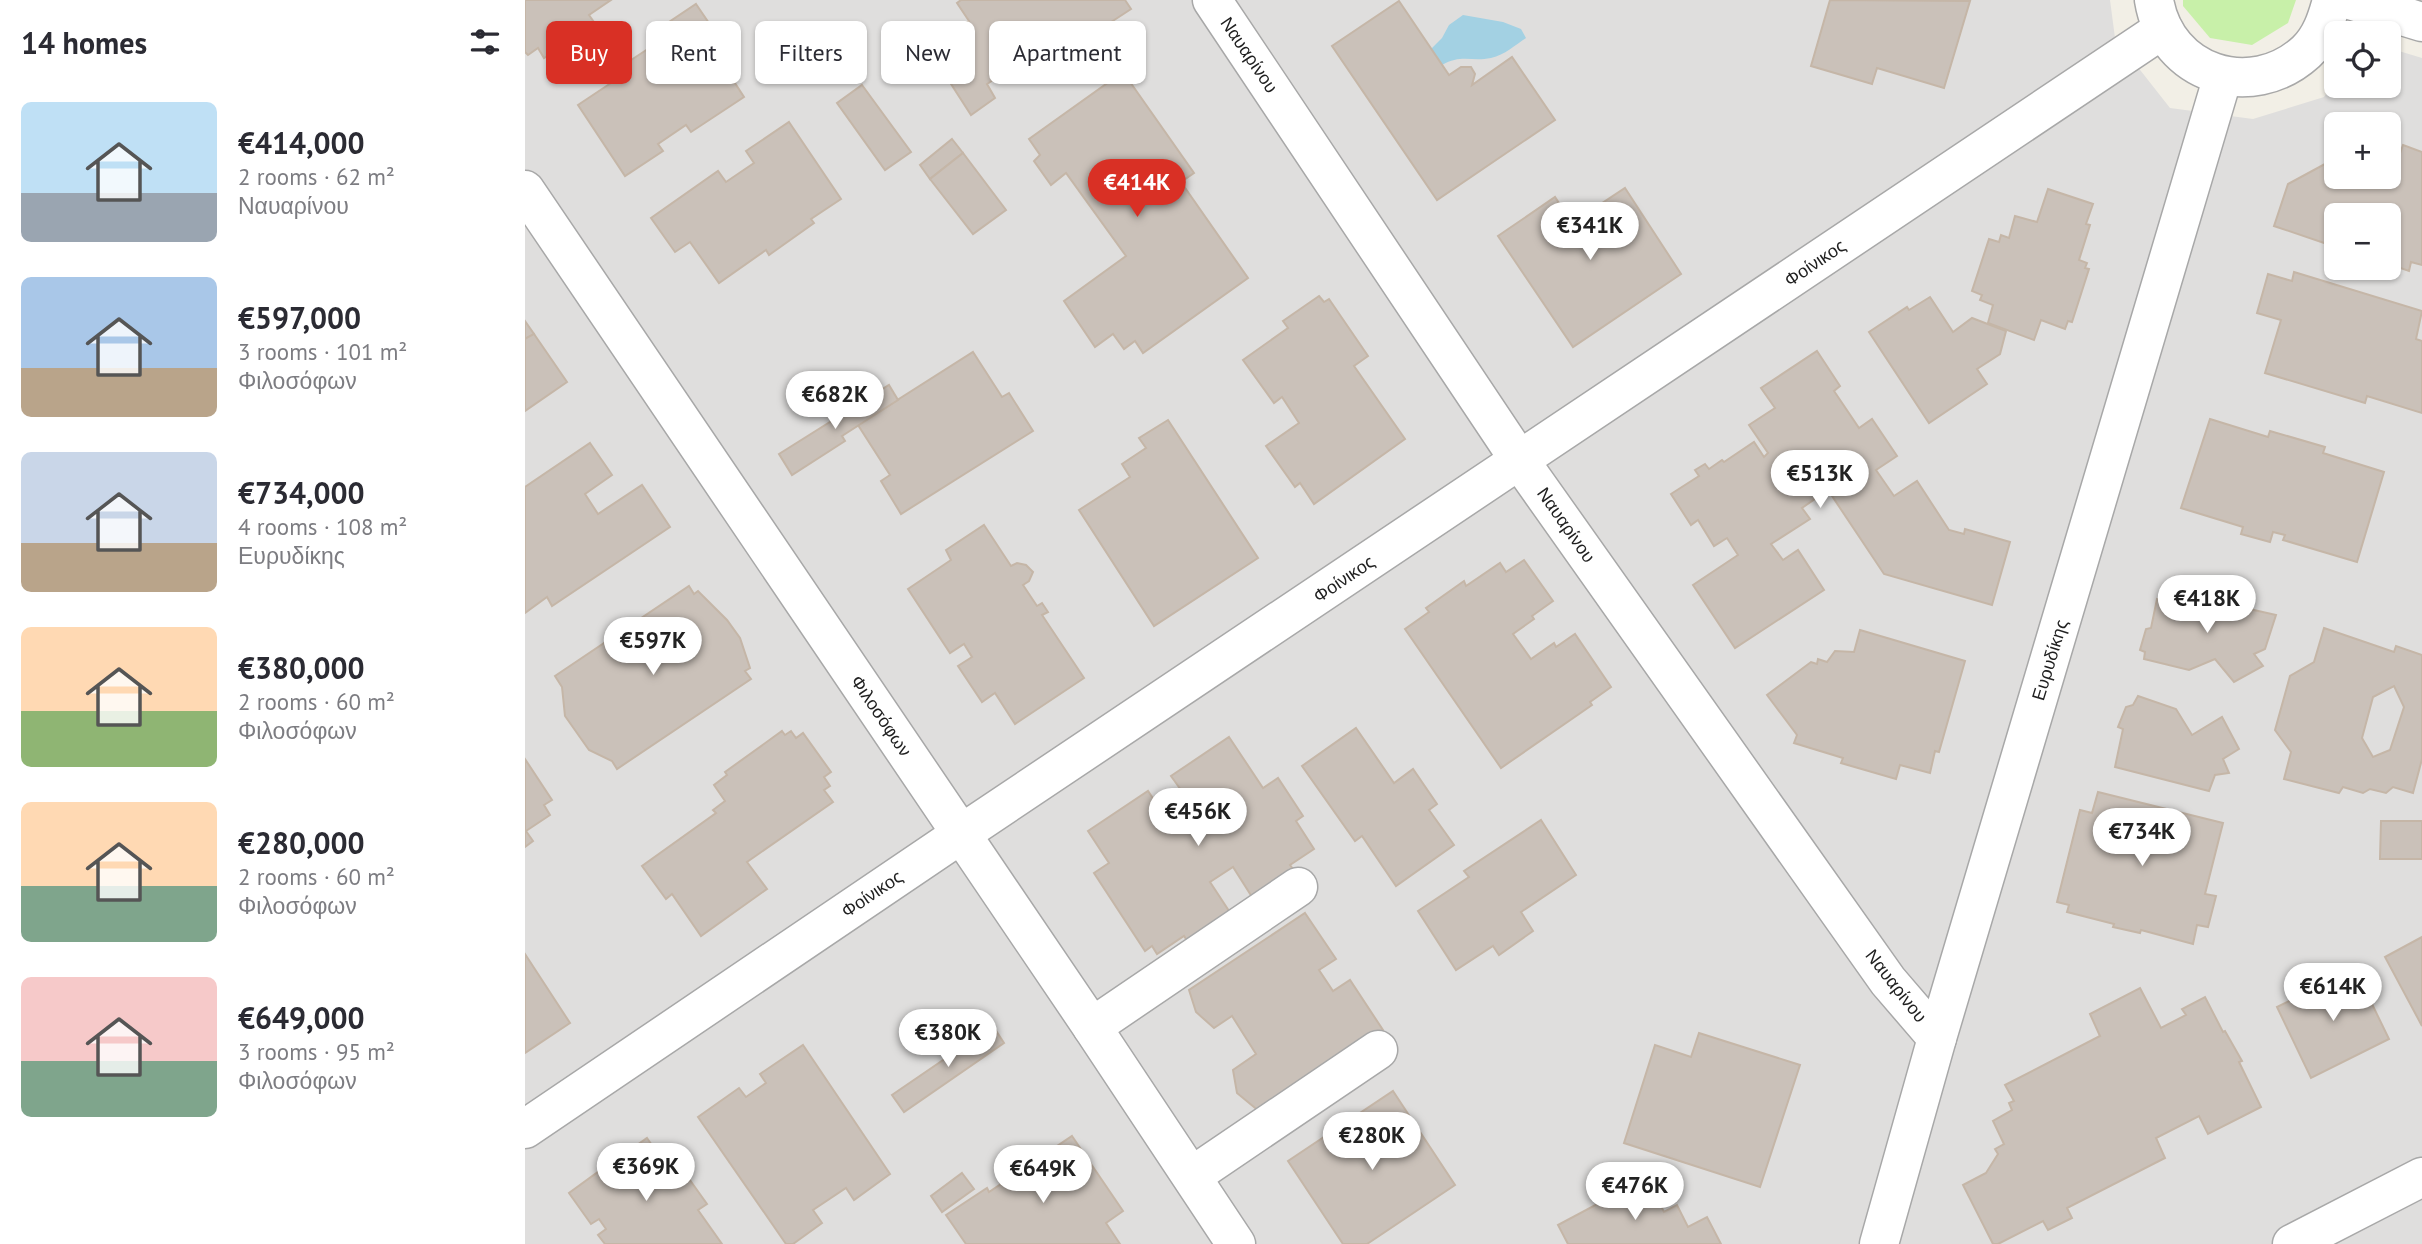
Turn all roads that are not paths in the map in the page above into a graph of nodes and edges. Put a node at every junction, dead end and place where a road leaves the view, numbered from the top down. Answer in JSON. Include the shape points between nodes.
{"nodes":[{"id":1,"x":1212,"y":0,"type":"edge"},
{"id":2,"x":2332,"y":0,"type":"edge"},
{"id":3,"x":2350,"y":0,"type":"edge"},
{"id":4,"x":2159,"y":15,"type":"edge"},
{"id":5,"x":2422,"y":22,"type":"edge"},
{"id":6,"x":2223,"y":76,"type":"junction"},
{"id":7,"x":525,"y":190,"type":"edge"},
{"id":8,"x":1520,"y":461,"type":"junction"},
{"id":9,"x":961,"y":834,"type":"junction"},
{"id":10,"x":1297,"y":887,"type":"dead end"},
{"id":11,"x":1092,"y":1027,"type":"junction"},
{"id":12,"x":1937,"y":1038,"type":"junction"},
{"id":13,"x":1378,"y":1050,"type":"dead end"},
{"id":14,"x":525,"y":1129,"type":"edge"},
{"id":15,"x":1192,"y":1176,"type":"junction"},
{"id":16,"x":2422,"y":1177,"type":"edge"},
{"id":17,"x":1236,"y":1244,"type":"edge"},
{"id":18,"x":1879,"y":1244,"type":"edge"},
{"id":19,"x":2292,"y":1244,"type":"edge"}],
"edges":[{"from":1,"to":8,"type":"street","name":"Ναυαρίνου"},
{"from":2,"to":6,"type":"street","via":[[2325,25],[2308,51],[2284,69],[2253,78]]},
{"from":3,"to":5,"type":"street"},
{"from":4,"to":6,"type":"street","via":[[2178,50],[2198,66]]},
{"from":4,"to":8,"type":"street","name":"Φοίνικος"},
{"from":6,"to":12,"type":"street","name":"Ευρυδίκης"},
{"from":7,"to":9,"type":"street","name":"Φιλοσόφων"},
{"from":8,"to":9,"type":"street","name":"Φοίνικος"},
{"from":8,"to":12,"type":"street","name":"Ναυαρίνου","via":[[1888,981]]},
{"from":9,"to":11,"type":"street","name":"Φιλοσόφων"},
{"from":9,"to":14,"type":"street","name":"Φοίνικος"},
{"from":10,"to":11,"type":"street"},
{"from":11,"to":15,"type":"street","name":"Φιλοσόφων"},
{"from":12,"to":18,"type":"street","name":"Ευρυδίκης"},
{"from":13,"to":15,"type":"street"},
{"from":15,"to":17,"type":"street","name":"Φιλοσόφων"},
{"from":16,"to":19,"type":"street"}]}
